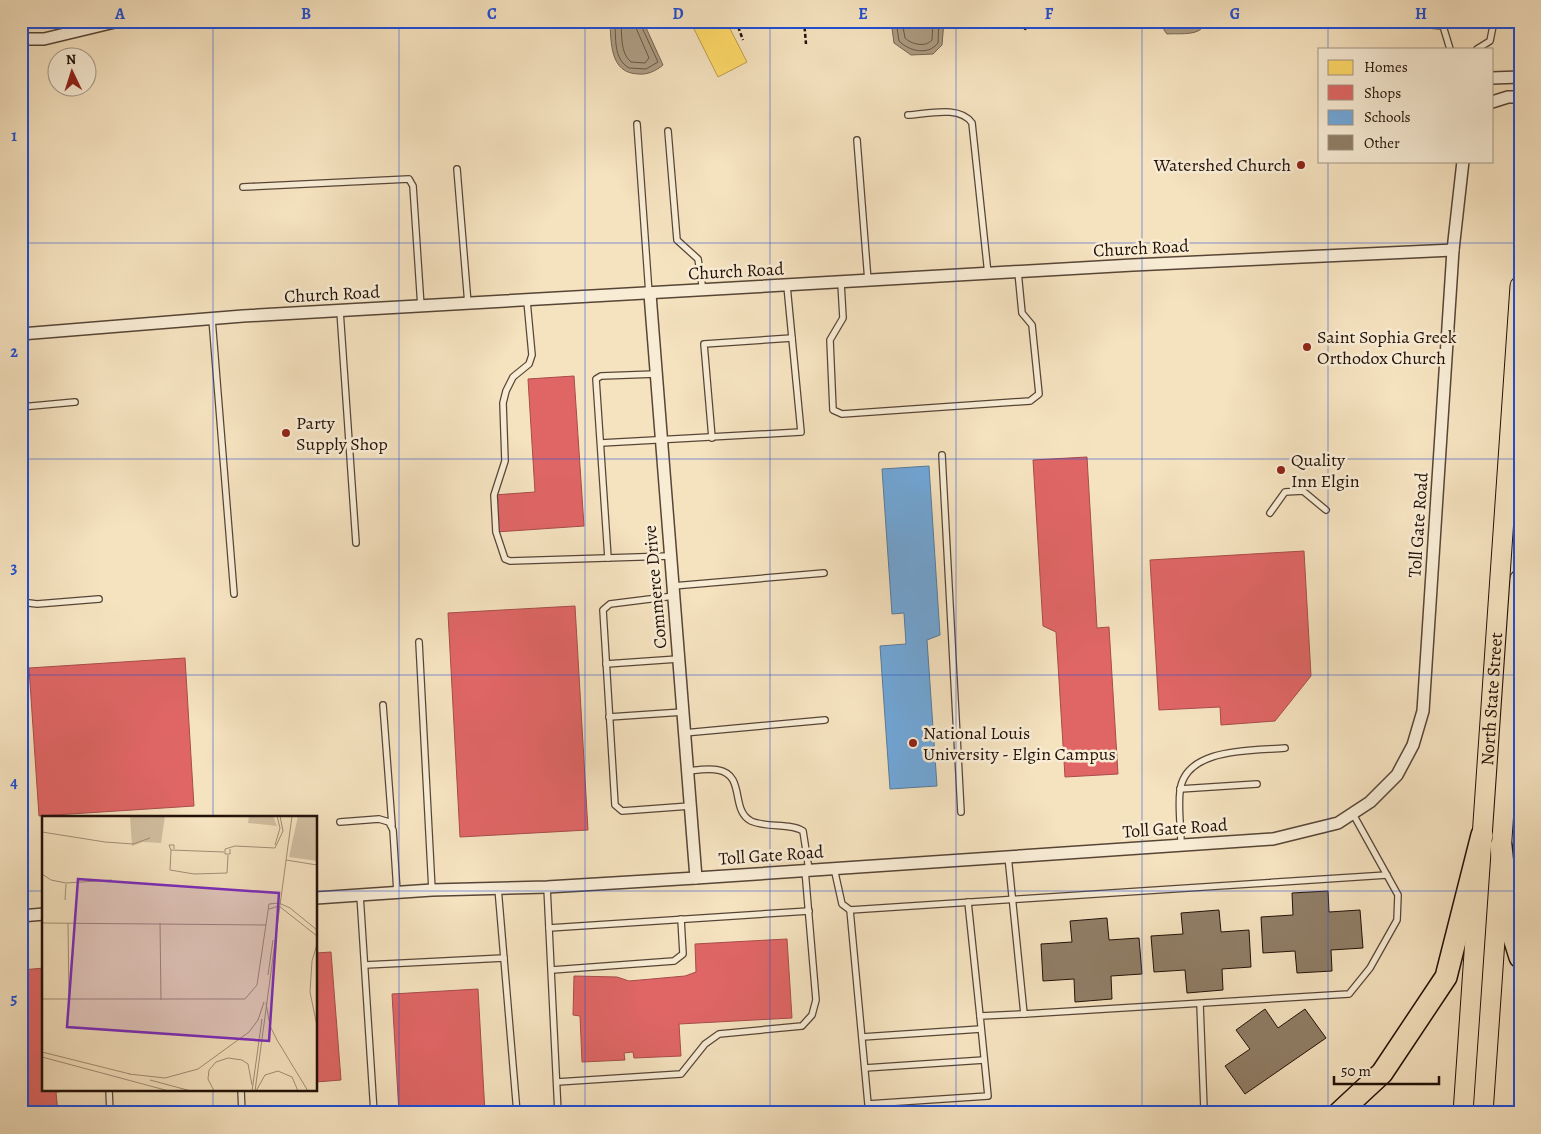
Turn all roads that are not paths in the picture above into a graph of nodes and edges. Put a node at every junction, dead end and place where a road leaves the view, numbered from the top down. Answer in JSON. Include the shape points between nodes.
{"nodes":[{"id":1,"x":119,"y":21,"type":"edge"},
{"id":2,"x":1386,"y":21,"type":"edge"},
{"id":3,"x":1494,"y":21,"type":"edge"},
{"id":4,"x":1396,"y":22,"type":"edge"},
{"id":5,"x":1443,"y":24,"type":"edge"},
{"id":6,"x":21,"y":39,"type":"edge"},
{"id":7,"x":1450,"y":48,"type":"edge"},
{"id":8,"x":1479,"y":48,"type":"edge"},
{"id":9,"x":1520,"y":77,"type":"edge"},
{"id":10,"x":1494,"y":78,"type":"edge"},
{"id":11,"x":1520,"y":97,"type":"edge"},
{"id":12,"x":1494,"y":101,"type":"edge"},
{"id":13,"x":908,"y":115,"type":"dead end"},
{"id":14,"x":637,"y":124,"type":"dead end"},
{"id":15,"x":668,"y":132,"type":"dead end"},
{"id":16,"x":857,"y":140,"type":"dead end"},
{"id":17,"x":1463,"y":162,"type":"edge"},
{"id":18,"x":457,"y":169,"type":"dead end"},
{"id":19,"x":243,"y":187,"type":"dead end"},
{"id":20,"x":1454,"y":250,"type":"junction"},
{"id":21,"x":1018,"y":272,"type":"junction"},
{"id":22,"x":988,"y":274,"type":"junction"},
{"id":23,"x":868,"y":281,"type":"junction"},
{"id":24,"x":841,"y":283,"type":"junction"},
{"id":25,"x":787,"y":286,"type":"junction"},
{"id":26,"x":1520,"y":286,"type":"edge"},
{"id":27,"x":703,"y":291,"type":"junction"},
{"id":28,"x":649,"y":294,"type":"junction"},
{"id":29,"x":527,"y":301,"type":"junction"},
{"id":30,"x":468,"y":304,"type":"junction"},
{"id":31,"x":420,"y":307,"type":"junction"},
{"id":32,"x":340,"y":311,"type":"junction"},
{"id":33,"x":212,"y":319,"type":"junction"},
{"id":34,"x":21,"y":334,"type":"edge"},
{"id":35,"x":792,"y":338,"type":"junction"},
{"id":36,"x":656,"y":374,"type":"junction"},
{"id":37,"x":75,"y":402,"type":"dead end"},
{"id":38,"x":21,"y":407,"type":"edge"},
{"id":39,"x":712,"y":438,"type":"junction"},
{"id":40,"x":661,"y":441,"type":"junction"},
{"id":41,"x":601,"y":443,"type":"junction"},
{"id":42,"x":942,"y":455,"type":"dead end"},
{"id":43,"x":1326,"y":510,"type":"dead end"},
{"id":44,"x":1270,"y":513,"type":"dead end"},
{"id":45,"x":356,"y":543,"type":"dead end"},
{"id":46,"x":670,"y":556,"type":"junction"},
{"id":47,"x":608,"y":558,"type":"junction"},
{"id":48,"x":824,"y":573,"type":"dead end"},
{"id":49,"x":1520,"y":579,"type":"edge"},
{"id":50,"x":673,"y":591,"type":"junction"},
{"id":51,"x":234,"y":594,"type":"dead end"},
{"id":52,"x":99,"y":599,"type":"dead end"},
{"id":53,"x":21,"y":602,"type":"edge"},
{"id":54,"x":419,"y":642,"type":"dead end"},
{"id":55,"x":678,"y":659,"type":"junction"},
{"id":56,"x":606,"y":664,"type":"junction"},
{"id":57,"x":383,"y":705,"type":"dead end"},
{"id":58,"x":682,"y":712,"type":"junction"},
{"id":59,"x":609,"y":717,"type":"junction"},
{"id":60,"x":825,"y":720,"type":"dead end"},
{"id":61,"x":684,"y":733,"type":"junction"},
{"id":62,"x":1285,"y":748,"type":"dead end"},
{"id":63,"x":687,"y":771,"type":"junction"},
{"id":64,"x":1257,"y":784,"type":"dead end"},
{"id":65,"x":1180,"y":789,"type":"junction"},
{"id":66,"x":690,"y":806,"type":"junction"},
{"id":67,"x":961,"y":812,"type":"dead end"},
{"id":68,"x":1353,"y":814,"type":"junction"},
{"id":69,"x":340,"y":822,"type":"dead end"},
{"id":70,"x":392,"y":826,"type":"junction"},
{"id":71,"x":1482,"y":835,"type":"junction"},
{"id":72,"x":1181,"y":845,"type":"junction"},
{"id":73,"x":1501,"y":846,"type":"junction"},
{"id":74,"x":1008,"y":856,"type":"junction"},
{"id":75,"x":834,"y":868,"type":"junction"},
{"id":76,"x":807,"y":870,"type":"junction"},
{"id":77,"x":1387,"y":875,"type":"junction"},
{"id":78,"x":696,"y":878,"type":"junction"},
{"id":79,"x":548,"y":887,"type":"junction"},
{"id":80,"x":498,"y":888,"type":"junction"},
{"id":81,"x":432,"y":890,"type":"junction"},
{"id":82,"x":397,"y":892,"type":"junction"},
{"id":83,"x":360,"y":896,"type":"junction"},
{"id":84,"x":318,"y":898,"type":"edge"},
{"id":85,"x":1013,"y":899,"type":"junction"},
{"id":86,"x":968,"y":902,"type":"junction"},
{"id":87,"x":850,"y":910,"type":"junction"},
{"id":88,"x":809,"y":911,"type":"junction"},
{"id":89,"x":42,"y":914,"type":"edge"},
{"id":90,"x":21,"y":916,"type":"edge"},
{"id":91,"x":680,"y":919,"type":"junction"},
{"id":92,"x":549,"y":928,"type":"junction"},
{"id":93,"x":1520,"y":957,"type":"edge"},
{"id":94,"x":504,"y":958,"type":"junction"},
{"id":95,"x":365,"y":965,"type":"junction"},
{"id":96,"x":552,"y":970,"type":"junction"},
{"id":97,"x":1200,"y":1004,"type":"junction"},
{"id":98,"x":1024,"y":1014,"type":"junction"},
{"id":99,"x":980,"y":1016,"type":"junction"},
{"id":100,"x":981,"y":1029,"type":"junction"},
{"id":101,"x":862,"y":1037,"type":"junction"},
{"id":102,"x":984,"y":1060,"type":"junction"},
{"id":103,"x":865,"y":1068,"type":"junction"},
{"id":104,"x":557,"y":1082,"type":"junction"},
{"id":105,"x":109,"y":1092,"type":"edge"},
{"id":106,"x":241,"y":1092,"type":"edge"},
{"id":107,"x":110,"y":1113,"type":"edge"},
{"id":108,"x":242,"y":1113,"type":"edge"},
{"id":109,"x":374,"y":1113,"type":"edge"},
{"id":110,"x":517,"y":1113,"type":"edge"},
{"id":111,"x":558,"y":1113,"type":"edge"},
{"id":112,"x":1198,"y":1113,"type":"edge"},
{"id":113,"x":1338,"y":1113,"type":"edge"},
{"id":114,"x":1463,"y":1113,"type":"edge"},
{"id":115,"x":1483,"y":1113,"type":"edge"}],
"edges":[{"from":1,"to":6,"type":"street","via":[[44,39]]},
{"from":2,"to":4,"type":"lane"},
{"from":3,"to":8,"type":"lane","via":[[1490,41]]},
{"from":4,"to":5,"type":"lane"},
{"from":5,"to":7,"type":"lane"},
{"from":9,"to":10,"type":"street"},
{"from":11,"to":12,"type":"street","via":[[1508,96]]},
{"from":13,"to":22,"type":"lane","via":[[960,112],[972,123]]},
{"from":14,"to":28,"type":"lane"},
{"from":15,"to":27,"type":"lane","via":[[677,240],[698,258]]},
{"from":16,"to":23,"type":"lane"},
{"from":17,"to":20,"type":"street","name":"Toll Gate Road"},
{"from":18,"to":30,"type":"lane"},
{"from":19,"to":31,"type":"lane","via":[[409,180],[413,186]]},
{"from":20,"to":21,"type":"street","name":"Church Road"},
{"from":20,"to":68,"type":"street","name":"Toll Gate Road","via":[[1423,711],[1412,745],[1397,775]]},
{"from":21,"to":22,"type":"street","name":"Church Road"},
{"from":21,"to":24,"type":"lane","via":[[1022,313],[1032,325],[1039,394],[1030,401],[842,414],[832,410],[830,340],[843,318]]},
{"from":22,"to":23,"type":"street","name":"Church Road"},
{"from":23,"to":24,"type":"street","name":"Church Road"},
{"from":24,"to":25,"type":"street","name":"Church Road"},
{"from":25,"to":27,"type":"street","name":"Church Road"},
{"from":25,"to":35,"type":"lane"},
{"from":26,"to":71,"type":"main road","name":"North State Street"},
{"from":27,"to":28,"type":"street","name":"Church Road"},
{"from":28,"to":29,"type":"street","name":"Church Road"},
{"from":28,"to":36,"type":"street","name":"Commerce Drive"},
{"from":29,"to":30,"type":"street","name":"Church Road"},
{"from":29,"to":47,"type":"lane","via":[[532,355],[529,364],[512,377],[503,403],[505,461],[494,495],[496,532],[502,553],[510,561]]},
{"from":30,"to":31,"type":"street","name":"Church Road"},
{"from":31,"to":32,"type":"street","name":"Church Road"},
{"from":32,"to":33,"type":"street","name":"Church Road"},
{"from":32,"to":45,"type":"lane"},
{"from":33,"to":34,"type":"street","name":"Church Road"},
{"from":33,"to":51,"type":"lane"},
{"from":35,"to":39,"type":"lane","via":[[704,344]]},
{"from":35,"to":39,"type":"lane","via":[[801,432]]},
{"from":36,"to":40,"type":"street","name":"Commerce Drive"},
{"from":36,"to":41,"type":"lane","via":[[601,376],[596,379]]},
{"from":37,"to":38,"type":"lane"},
{"from":39,"to":40,"type":"lane"},
{"from":40,"to":41,"type":"lane"},
{"from":40,"to":46,"type":"street","name":"Commerce Drive"},
{"from":41,"to":47,"type":"lane"},
{"from":42,"to":67,"type":"lane"},
{"from":43,"to":44,"type":"lane","via":[[1303,490],[1285,492]]},
{"from":46,"to":47,"type":"lane"},
{"from":46,"to":50,"type":"street","name":"Commerce Drive"},
{"from":48,"to":50,"type":"lane"},
{"from":49,"to":73,"type":"main road","name":"North State Street"},
{"from":50,"to":55,"type":"street","name":"Commerce Drive"},
{"from":50,"to":56,"type":"lane","via":[[610,604],[603,610]]},
{"from":52,"to":53,"type":"lane","via":[[37,604]]},
{"from":54,"to":81,"type":"lane"},
{"from":55,"to":56,"type":"lane"},
{"from":55,"to":58,"type":"street","name":"Commerce Drive"},
{"from":56,"to":59,"type":"lane"},
{"from":57,"to":70,"type":"lane"},
{"from":58,"to":59,"type":"lane"},
{"from":58,"to":61,"type":"street","name":"Commerce Drive"},
{"from":59,"to":66,"type":"lane","via":[[615,805],[622,811]]},
{"from":60,"to":61,"type":"lane"},
{"from":61,"to":63,"type":"street","name":"Commerce Drive"},
{"from":62,"to":65,"type":"lane","via":[[1214,754],[1188,772]]},
{"from":63,"to":66,"type":"street","name":"Commerce Drive"},
{"from":63,"to":76,"type":"lane","via":[[718,770],[728,774],[735,781],[741,810],[749,820],[763,825],[798,827],[803,832]]},
{"from":64,"to":65,"type":"lane"},
{"from":65,"to":72,"type":"lane"},
{"from":66,"to":78,"type":"street","name":"Commerce Drive"},
{"from":68,"to":72,"type":"street","name":"Toll Gate Road","via":[[1338,823],[1273,839]]},
{"from":68,"to":77,"type":"lane"},
{"from":69,"to":70,"type":"lane","via":[[379,819]]},
{"from":70,"to":82,"type":"lane"},
{"from":71,"to":113,"type":"highway","via":[[1446,977],[1382,1073]]},
{"from":71,"to":114,"type":"main road","name":"North State Street"},
{"from":72,"to":74,"type":"street","name":"Toll Gate Road"},
{"from":73,"to":93,"type":"highway","via":[[1509,922]]},
{"from":73,"to":115,"type":"main road","name":"North State Street"},
{"from":74,"to":75,"type":"street","name":"Toll Gate Road"},
{"from":74,"to":85,"type":"lane"},
{"from":75,"to":76,"type":"street","name":"Toll Gate Road"},
{"from":75,"to":87,"type":"lane","via":[[842,904]]},
{"from":76,"to":78,"type":"street","name":"Toll Gate Road"},
{"from":76,"to":88,"type":"lane"},
{"from":77,"to":85,"type":"lane"},
{"from":77,"to":97,"type":"lane","via":[[1398,895],[1398,920],[1370,968],[1349,994]]},
{"from":78,"to":79,"type":"street","name":"Toll Gate Road"},
{"from":79,"to":80,"type":"street","name":"Toll Gate Road"},
{"from":79,"to":92,"type":"lane"},
{"from":80,"to":81,"type":"street","name":"Toll Gate Road"},
{"from":80,"to":94,"type":"lane"},
{"from":81,"to":82,"type":"street","name":"Toll Gate Road"},
{"from":82,"to":83,"type":"street","name":"Toll Gate Road"},
{"from":83,"to":84,"type":"street","name":"Toll Gate Road"},
{"from":83,"to":95,"type":"lane"},
{"from":85,"to":86,"type":"lane"},
{"from":85,"to":98,"type":"lane"},
{"from":86,"to":87,"type":"lane"},
{"from":86,"to":99,"type":"lane"},
{"from":87,"to":101,"type":"lane"},
{"from":88,"to":91,"type":"lane"},
{"from":88,"to":104,"type":"lane","via":[[816,1000],[812,1015],[802,1026],[719,1034],[705,1044],[681,1074]]},
{"from":89,"to":90,"type":"street"},
{"from":91,"to":92,"type":"lane"},
{"from":91,"to":96,"type":"lane","via":[[683,954],[674,961]]},
{"from":92,"to":96,"type":"lane"},
{"from":94,"to":95,"type":"lane"},
{"from":94,"to":110,"type":"lane"},
{"from":95,"to":109,"type":"lane"},
{"from":96,"to":104,"type":"lane"},
{"from":97,"to":98,"type":"lane"},
{"from":97,"to":112,"type":"lane","via":[[1204,1109]]},
{"from":98,"to":99,"type":"lane"},
{"from":99,"to":100,"type":"lane"},
{"from":100,"to":101,"type":"lane"},
{"from":100,"to":102,"type":"lane"},
{"from":101,"to":103,"type":"lane"},
{"from":102,"to":103,"type":"lane"},
{"from":102,"to":103,"type":"lane","via":[[988,1096],[868,1104]]},
{"from":104,"to":111,"type":"lane"},
{"from":105,"to":107,"type":"lane"},
{"from":106,"to":108,"type":"lane"}]}
